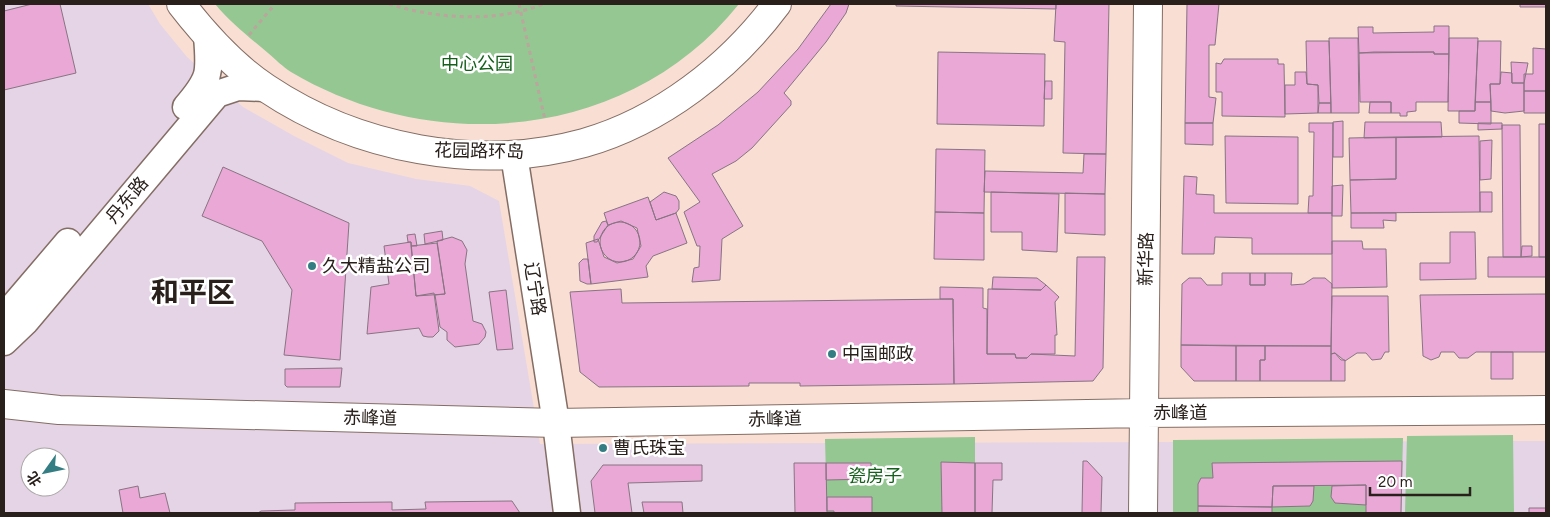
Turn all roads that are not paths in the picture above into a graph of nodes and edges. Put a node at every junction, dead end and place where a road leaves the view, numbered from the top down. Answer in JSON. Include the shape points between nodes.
{"nodes":[{"id":1,"x":181,"y":4,"type":"edge"},
{"id":2,"x":777,"y":4,"type":"edge"},
{"id":3,"x":1148,"y":4,"type":"edge"},
{"id":4,"x":207,"y":36,"type":"junction"},
{"id":5,"x":265,"y":88,"type":"junction"},
{"id":6,"x":514,"y":155,"type":"junction"},
{"id":7,"x":4,"y":317,"type":"edge"},
{"id":8,"x":4,"y":342,"type":"edge"},
{"id":9,"x":4,"y":404,"type":"edge"},
{"id":10,"x":1546,"y":410,"type":"edge"},
{"id":11,"x":1144,"y":413,"type":"junction"},
{"id":12,"x":556,"y":423,"type":"junction"},
{"id":13,"x":567,"y":513,"type":"edge"},
{"id":14,"x":1143,"y":513,"type":"edge"}],
"edges":[{"from":1,"to":4,"type":"main road","name":"花园路环岛"},
{"from":2,"to":6,"type":"main road","name":"花园路环岛","via":[[747,42],[722,66],[684,94],[619,130],[585,143]]},
{"from":3,"to":11,"type":"main road","name":"新华路"},
{"from":4,"to":5,"type":"main road","name":"花园路环岛"},
{"from":4,"to":7,"type":"street","name":"丹东路","via":[[210,67],[204,85]]},
{"from":5,"to":6,"type":"main road","name":"花园路环岛","via":[[323,119],[386,142],[413,149],[469,155]]},
{"from":5,"to":8,"type":"street","name":"丹东路","via":[[238,87],[217,94],[26,321]]},
{"from":6,"to":12,"type":"street","name":"辽宁路"},
{"from":9,"to":12,"type":"main road","name":"赤峰道","via":[[59,410]]},
{"from":10,"to":11,"type":"main road","name":"赤峰道"},
{"from":11,"to":12,"type":"main road","name":"赤峰道"},
{"from":11,"to":14,"type":"main road","name":"新华路"},
{"from":12,"to":13,"type":"street","name":"辽宁路"}]}
